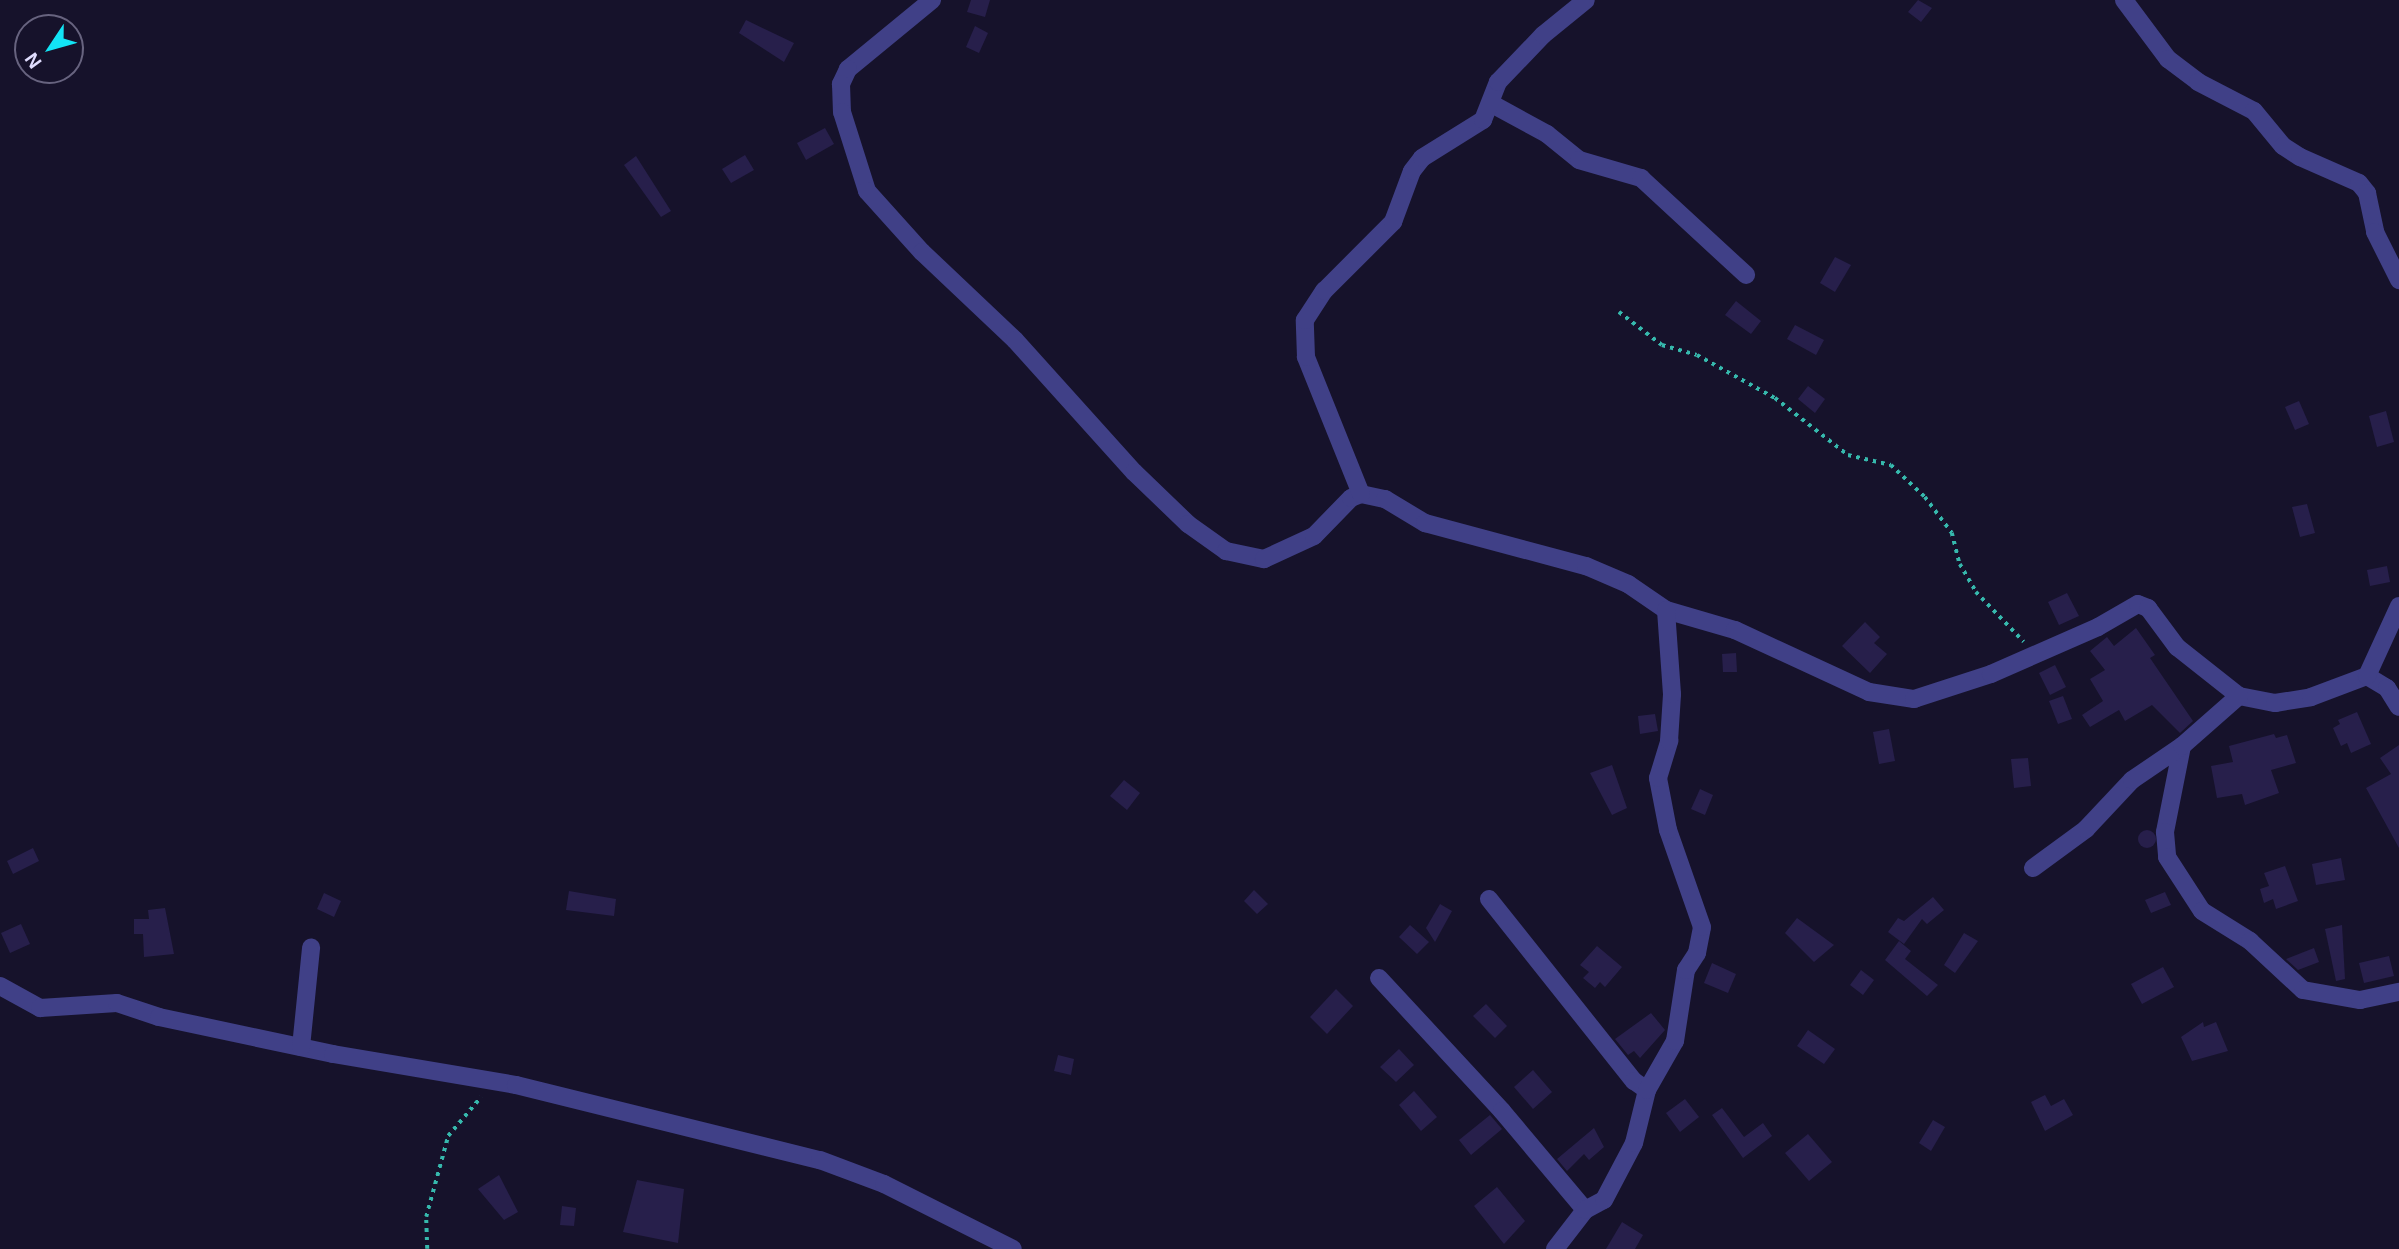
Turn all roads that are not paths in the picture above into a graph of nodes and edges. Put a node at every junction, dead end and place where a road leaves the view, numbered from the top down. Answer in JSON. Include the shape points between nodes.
{"nodes":[{"id":1,"x":932,"y":0,"type":"edge"},
{"id":2,"x":1586,"y":0,"type":"edge"},
{"id":3,"x":2124,"y":0,"type":"edge"},
{"id":4,"x":1492,"y":104,"type":"junction"},
{"id":5,"x":1746,"y":275,"type":"dead end"},
{"id":6,"x":2399,"y":280,"type":"edge"},
{"id":7,"x":1361,"y":494,"type":"junction"},
{"id":8,"x":2399,"y":606,"type":"edge"},
{"id":9,"x":1666,"y":610,"type":"junction"},
{"id":10,"x":2367,"y":676,"type":"junction"},
{"id":11,"x":2239,"y":696,"type":"junction"},
{"id":12,"x":2399,"y":707,"type":"edge"},
{"id":13,"x":2182,"y":746,"type":"junction"},
{"id":14,"x":2034,"y":868,"type":"dead end"},
{"id":15,"x":1489,"y":898,"type":"dead end"},
{"id":16,"x":312,"y":948,"type":"dead end"},
{"id":17,"x":1380,"y":978,"type":"dead end"},
{"id":18,"x":0,"y":986,"type":"edge"},
{"id":19,"x":2399,"y":992,"type":"edge"},
{"id":20,"x":301,"y":1047,"type":"junction"},
{"id":21,"x":1647,"y":1090,"type":"junction"},
{"id":22,"x":1584,"y":1210,"type":"junction"},
{"id":23,"x":1013,"y":1249,"type":"edge"},
{"id":24,"x":1555,"y":1249,"type":"edge"}],
"edges":[{"from":1,"to":7,"type":"street","via":[[848,69],[841,84],[842,112],[867,191],[922,252],[1014,340],[1134,472],[1188,524],[1226,551],[1264,559],[1314,536],[1351,498]]},
{"from":2,"to":4,"type":"street","via":[[1523,54],[1498,82]]},
{"from":3,"to":6,"type":"street","via":[[2168,59],[2198,82],[2253,111],[2283,146],[2359,183],[2367,194],[2375,232]]},
{"from":4,"to":5,"type":"street","via":[[1547,134],[1579,159],[1641,178]]},
{"from":4,"to":7,"type":"street","via":[[1483,120],[1422,158],[1412,171],[1393,222],[1324,291],[1305,320],[1306,357]]},
{"from":7,"to":9,"type":"street","via":[[1385,499],[1425,523],[1586,566],[1629,584]]},
{"from":8,"to":10,"type":"street"},
{"from":9,"to":11,"type":"street","via":[[1735,630],[1869,692],[1914,699],[2039,655],[2138,604],[2148,608],[2178,647]]},
{"from":9,"to":21,"type":"street","via":[[1670,741],[1658,778],[1668,830],[1702,927],[1697,953],[1686,970],[1675,1041]]},
{"from":10,"to":11,"type":"street","via":[[2311,697],[2275,703]]},
{"from":10,"to":12,"type":"street","via":[[2387,688]]},
{"from":11,"to":13,"type":"street"},
{"from":13,"to":14,"type":"street","via":[[2132,780],[2086,829]]},
{"from":13,"to":19,"type":"street","via":[[2165,832],[2167,857],[2202,911],[2250,941],[2303,990],[2331,999],[2360,1000]]},
{"from":15,"to":21,"type":"street","via":[[1634,1080]]},
{"from":16,"to":20,"type":"street"},
{"from":17,"to":22,"type":"street","via":[[1502,1111]]},
{"from":18,"to":20,"type":"street","via":[[40,1008],[117,1003],[159,1017]]},
{"from":20,"to":23,"type":"street","via":[[516,1085],[820,1160],[884,1184]]},
{"from":21,"to":22,"type":"street","via":[[1634,1143],[1604,1200]]},
{"from":22,"to":24,"type":"street"}]}
